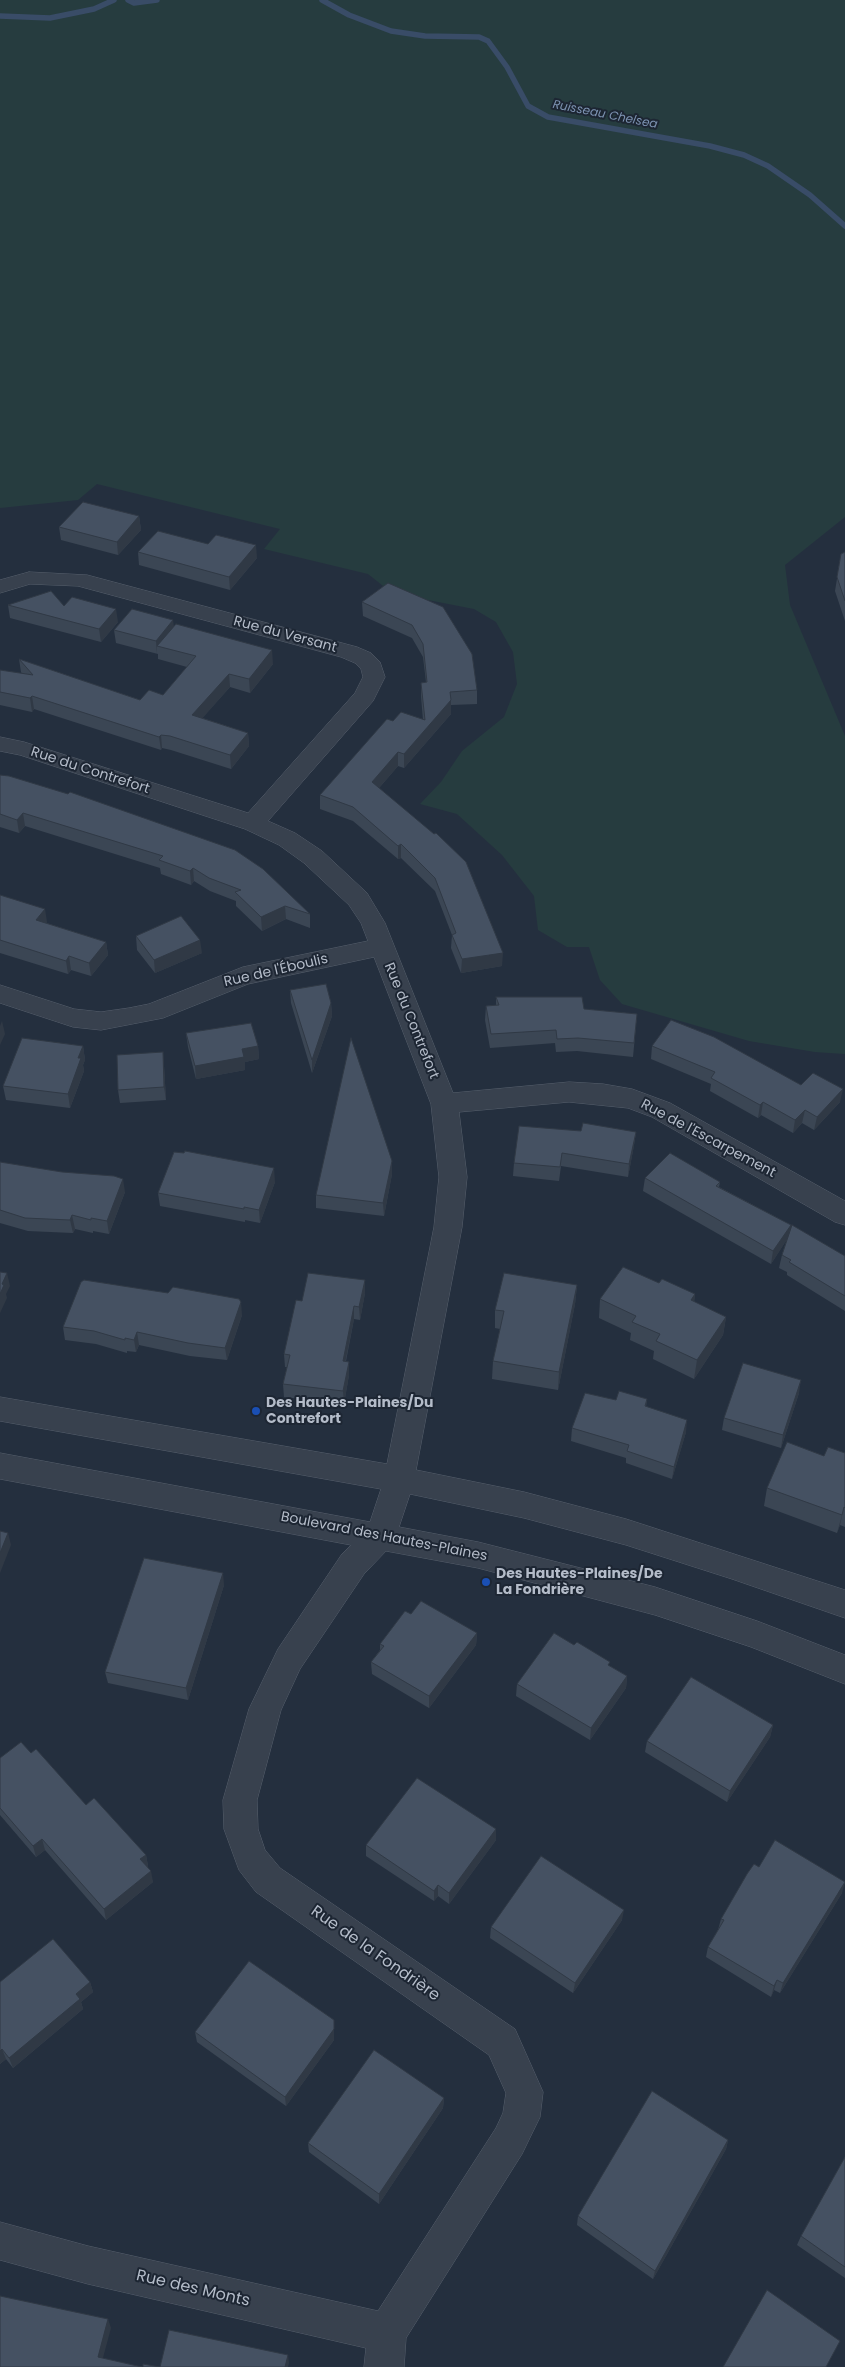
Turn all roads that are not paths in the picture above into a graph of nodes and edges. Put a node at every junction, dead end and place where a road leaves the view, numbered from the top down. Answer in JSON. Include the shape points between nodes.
{"nodes":[{"id":1,"x":0,"y":587,"type":"edge"},
{"id":2,"x":0,"y":744,"type":"edge"},
{"id":3,"x":253,"y":823,"type":"junction"},
{"id":4,"x":381,"y":947,"type":"junction"},
{"id":5,"x":0,"y":994,"type":"edge"},
{"id":6,"x":444,"y":1104,"type":"junction"},
{"id":7,"x":845,"y":1214,"type":"edge"},
{"id":8,"x":0,"y":1409,"type":"edge"},
{"id":9,"x":0,"y":1466,"type":"edge"},
{"id":10,"x":399,"y":1479,"type":"junction"},
{"id":11,"x":381,"y":1535,"type":"junction"},
{"id":12,"x":845,"y":1604,"type":"edge"},
{"id":13,"x":845,"y":1670,"type":"edge"},
{"id":14,"x":0,"y":2241,"type":"edge"},
{"id":15,"x":385,"y":2350,"type":"edge"}],
"edges":[{"from":1,"to":3,"type":"street","name":"Rue du Versant","via":[[30,578],[79,580],[363,658],[372,667],[374,677],[365,696]]},
{"from":2,"to":3,"type":"street","name":"Rue du Contrefort"},
{"from":3,"to":4,"type":"street","name":"Rue du Contrefort","via":[[300,848],[341,882],[358,899],[373,923]]},
{"from":4,"to":5,"type":"street","name":"Rue de l'Éboulis","via":[[243,976],[154,1012],[101,1021],[73,1018]]},
{"from":4,"to":6,"type":"street","name":"Rue du Contrefort"},
{"from":6,"to":7,"type":"street","name":"Rue de l'Escarpement","via":[[569,1092],[632,1099],[661,1110]]},
{"from":6,"to":10,"type":"street","name":"Rue du Contrefort","via":[[453,1177],[448,1227]]},
{"from":8,"to":10,"type":"street"},
{"from":9,"to":11,"type":"street","name":"Boulevard des Hautes-Plaines"},
{"from":10,"to":11,"type":"street","name":"Rue du Contrefort"},
{"from":10,"to":12,"type":"street","via":[[524,1505],[626,1532]]},
{"from":11,"to":13,"type":"street","name":"Boulevard des Hautes-Plaines","via":[[478,1555],[655,1601],[757,1635]]},
{"from":11,"to":15,"type":"street","name":"Rue de la Fondrière","via":[[352,1564],[289,1659],[266,1710],[240,1800],[241,1829],[251,1859],[268,1880],[502,2042],[526,2092],[521,2118],[509,2142]]},
{"from":14,"to":15,"type":"street","name":"Rue des Monts"}]}
